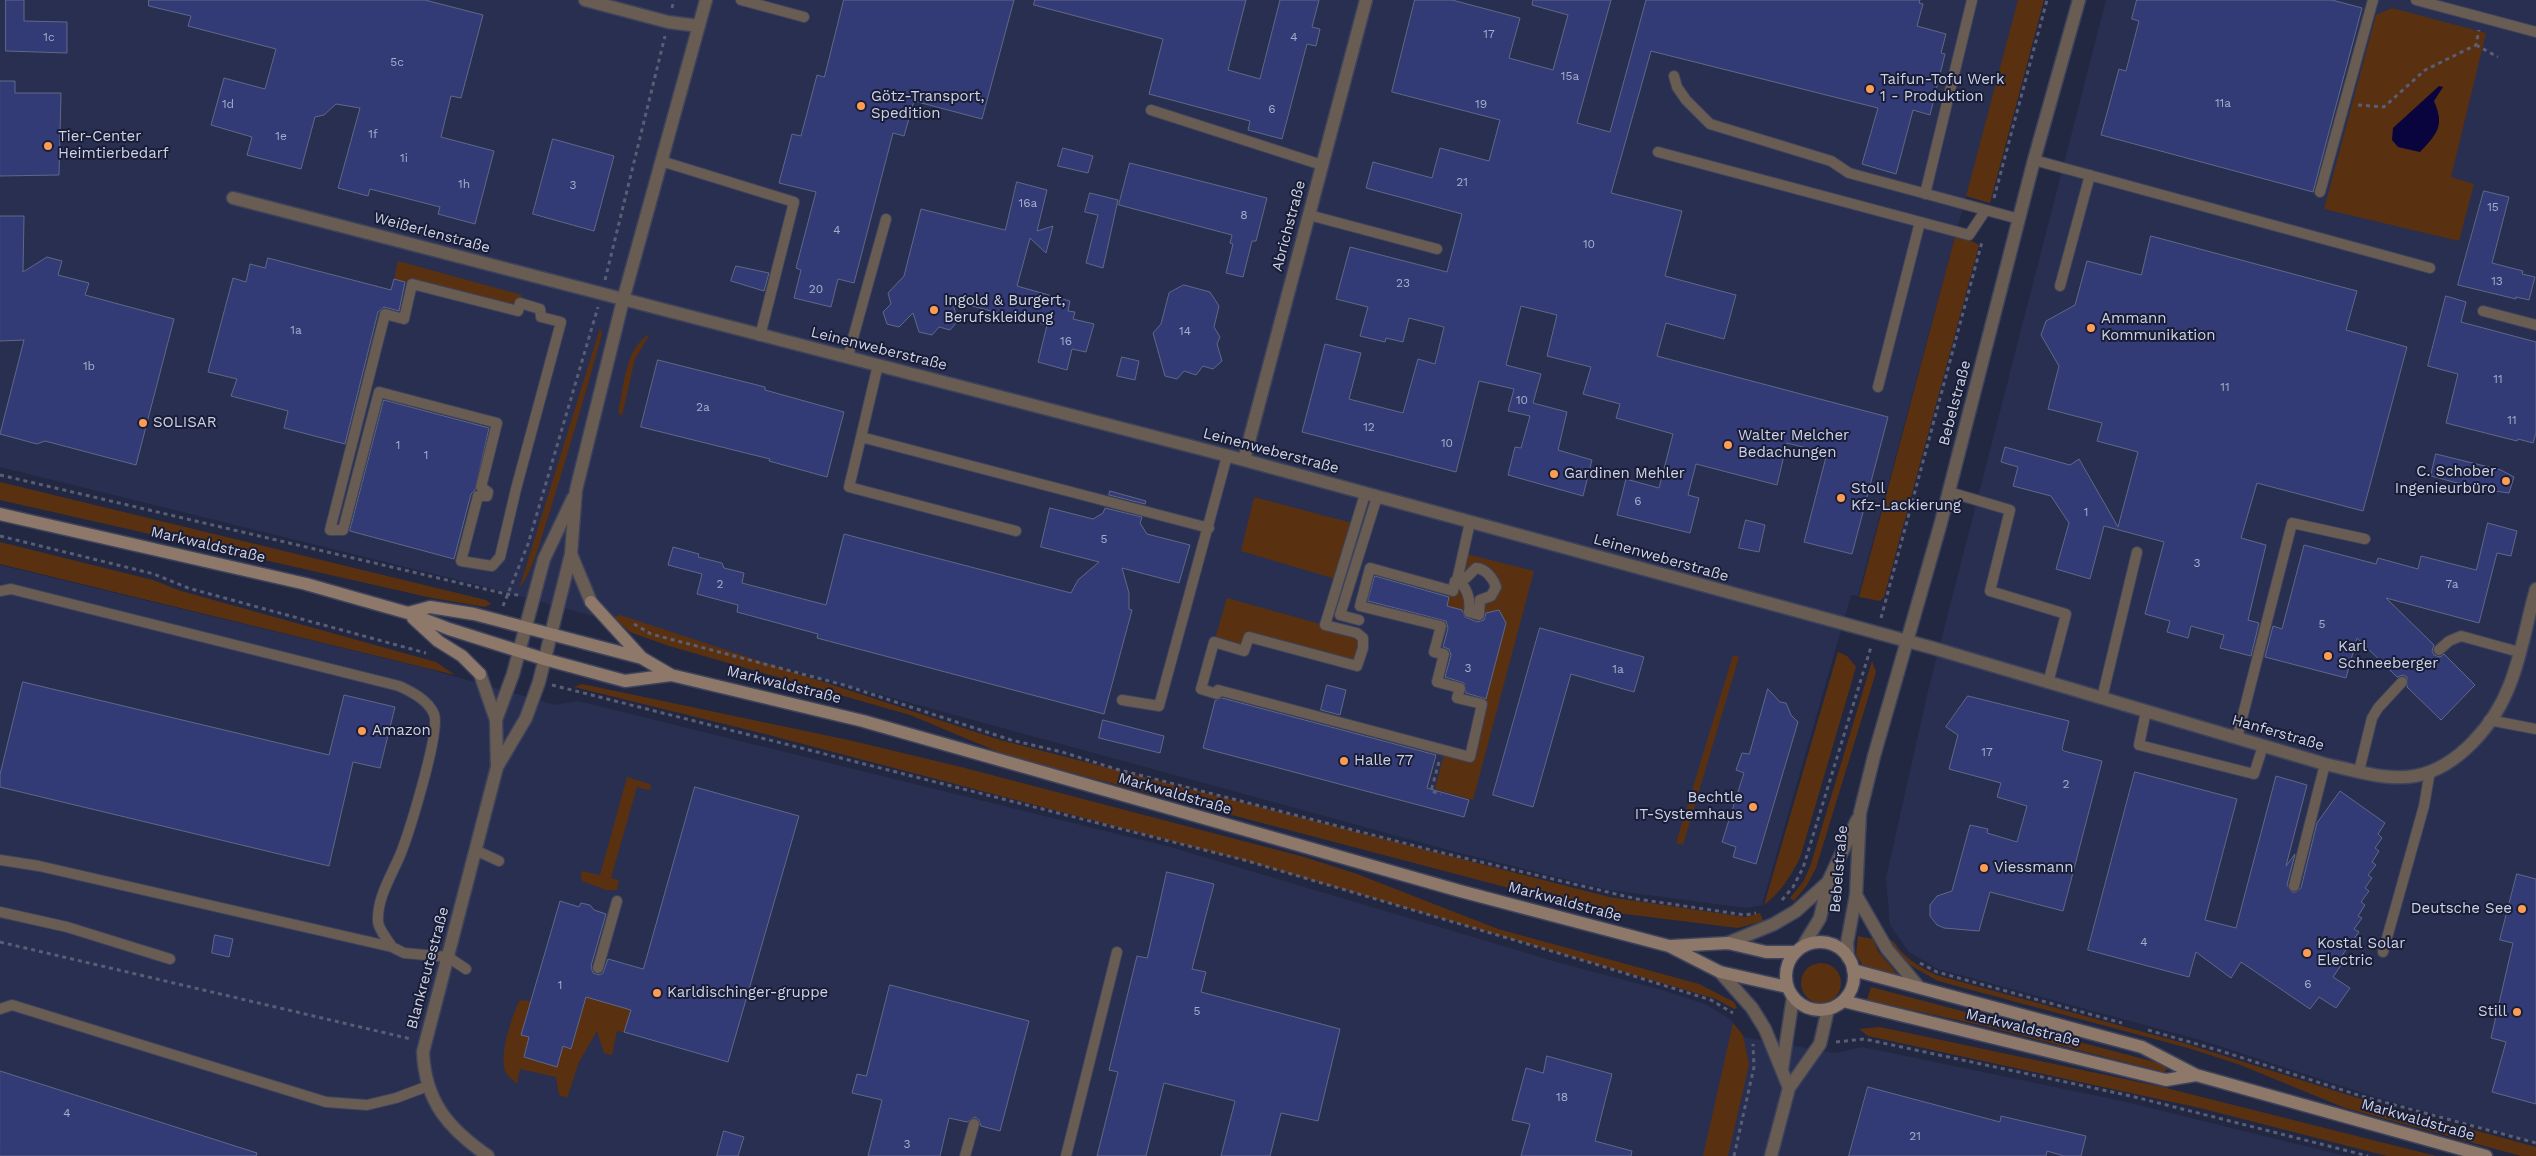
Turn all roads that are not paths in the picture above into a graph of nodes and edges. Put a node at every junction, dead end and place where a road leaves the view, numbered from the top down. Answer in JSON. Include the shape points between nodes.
{"nodes":[{"id":1,"x":585,"y":0,"type":"edge"},
{"id":2,"x":706,"y":0,"type":"edge"},
{"id":3,"x":742,"y":0,"type":"edge"},
{"id":4,"x":1366,"y":0,"type":"edge"},
{"id":5,"x":1972,"y":0,"type":"edge"},
{"id":6,"x":2078,"y":0,"type":"edge"},
{"id":7,"x":2373,"y":0,"type":"edge"},
{"id":8,"x":2416,"y":0,"type":"edge"},
{"id":9,"x":804,"y":17,"type":"dead end"},
{"id":10,"x":699,"y":26,"type":"junction"},
{"id":11,"x":2536,"y":32,"type":"edge"},
{"id":12,"x":1674,"y":76,"type":"dead end"},
{"id":13,"x":1150,"y":110,"type":"dead end"},
{"id":14,"x":1658,"y":152,"type":"dead end"},
{"id":15,"x":2034,"y":160,"type":"junction"},
{"id":16,"x":661,"y":161,"type":"junction"},
{"id":17,"x":1322,"y":165,"type":"junction"},
{"id":18,"x":2090,"y":175,"type":"junction"},
{"id":19,"x":2320,"y":192,"type":"dead end"},
{"id":20,"x":1925,"y":194,"type":"junction"},
{"id":21,"x":233,"y":198,"type":"dead end"},
{"id":22,"x":1987,"y":212,"type":"junction"},
{"id":23,"x":1309,"y":215,"type":"junction"},
{"id":24,"x":886,"y":219,"type":"dead end"},
{"id":25,"x":2019,"y":219,"type":"junction"},
{"id":26,"x":1920,"y":222,"type":"junction"},
{"id":27,"x":1437,"y":249,"type":"dead end"},
{"id":28,"x":2430,"y":268,"type":"dead end"},
{"id":29,"x":2060,"y":286,"type":"dead end"},
{"id":30,"x":623,"y":300,"type":"junction"},
{"id":31,"x":520,"y":303,"type":"joint"},
{"id":32,"x":2483,"y":311,"type":"dead end"},
{"id":33,"x":2536,"y":325,"type":"edge"},
{"id":34,"x":760,"y":336,"type":"junction"},
{"id":35,"x":848,"y":356,"type":"junction"},
{"id":36,"x":878,"y":365,"type":"junction"},
{"id":37,"x":1878,"y":387,"type":"dead end"},
{"id":38,"x":861,"y":437,"type":"junction"},
{"id":39,"x":1227,"y":456,"type":"junction"},
{"id":40,"x":1244,"y":460,"type":"junction"},
{"id":41,"x":576,"y":490,"type":"junction"},
{"id":42,"x":1949,"y":492,"type":"junction"},
{"id":43,"x":1371,"y":495,"type":"junction"},
{"id":44,"x":0,"y":514,"type":"edge"},
{"id":45,"x":1470,"y":522,"type":"junction"},
{"id":46,"x":1209,"y":528,"type":"junction"},
{"id":47,"x":1016,"y":531,"type":"dead end"},
{"id":48,"x":2365,"y":539,"type":"dead end"},
{"id":49,"x":2137,"y":552,"type":"dead end"},
{"id":50,"x":571,"y":554,"type":"junction"},
{"id":51,"x":2536,"y":589,"type":"edge"},
{"id":52,"x":0,"y":591,"type":"edge"},
{"id":53,"x":591,"y":602,"type":"joint"},
{"id":54,"x":1329,"y":612,"type":"junction"},
{"id":55,"x":408,"y":613,"type":"junction"},
{"id":56,"x":1340,"y":615,"type":"junction"},
{"id":57,"x":1359,"y":620,"type":"dead end"},
{"id":58,"x":525,"y":628,"type":"junction"},
{"id":59,"x":551,"y":636,"type":"junction"},
{"id":60,"x":1908,"y":642,"type":"junction"},
{"id":61,"x":519,"y":650,"type":"junction"},
{"id":62,"x":2439,"y":650,"type":"dead end"},
{"id":63,"x":2519,"y":652,"type":"junction"},
{"id":64,"x":642,"y":658,"type":"junction"},
{"id":65,"x":544,"y":659,"type":"junction"},
{"id":66,"x":480,"y":674,"type":"joint"},
{"id":67,"x":671,"y":675,"type":"junction"},
{"id":68,"x":2402,"y":682,"type":"dead end"},
{"id":69,"x":2048,"y":683,"type":"junction"},
{"id":70,"x":2102,"y":698,"type":"junction"},
{"id":71,"x":1122,"y":700,"type":"dead end"},
{"id":72,"x":2146,"y":711,"type":"junction"},
{"id":73,"x":496,"y":720,"type":"junction"},
{"id":74,"x":2489,"y":720,"type":"junction"},
{"id":75,"x":2536,"y":729,"type":"edge"},
{"id":76,"x":2237,"y":738,"type":"junction"},
{"id":77,"x":2263,"y":746,"type":"junction"},
{"id":78,"x":2324,"y":764,"type":"junction"},
{"id":79,"x":497,"y":767,"type":"junction"},
{"id":80,"x":2359,"y":771,"type":"junction"},
{"id":81,"x":2430,"y":771,"type":"junction"},
{"id":82,"x":1860,"y":813,"type":"junction"},
{"id":83,"x":475,"y":850,"type":"junction"},
{"id":84,"x":0,"y":860,"type":"edge"},
{"id":85,"x":499,"y":861,"type":"dead end"},
{"id":86,"x":1828,"y":882,"type":"junction"},
{"id":87,"x":2294,"y":886,"type":"dead end"},
{"id":88,"x":1856,"y":895,"type":"junction"},
{"id":89,"x":616,"y":901,"type":"dead end"},
{"id":90,"x":0,"y":912,"type":"edge"},
{"id":91,"x":1728,"y":942,"type":"junction"},
{"id":92,"x":1669,"y":946,"type":"junction"},
{"id":93,"x":392,"y":947,"type":"junction"},
{"id":94,"x":1799,"y":949,"type":"junction"},
{"id":95,"x":1117,"y":952,"type":"dead end"},
{"id":96,"x":2383,"y":952,"type":"dead end"},
{"id":97,"x":448,"y":957,"type":"junction"},
{"id":98,"x":1848,"y":958,"type":"junction"},
{"id":99,"x":170,"y":959,"type":"dead end"},
{"id":100,"x":598,"y":968,"type":"dead end"},
{"id":101,"x":466,"y":969,"type":"dead end"},
{"id":102,"x":1853,"y":970,"type":"junction"},
{"id":103,"x":1720,"y":972,"type":"junction"},
{"id":104,"x":1918,"y":986,"type":"junction"},
{"id":105,"x":1790,"y":992,"type":"junction"},
{"id":106,"x":1843,"y":1001,"type":"junction"},
{"id":107,"x":1828,"y":1009,"type":"junction"},
{"id":108,"x":0,"y":1010,"type":"edge"},
{"id":109,"x":1782,"y":1070,"type":"junction"},
{"id":110,"x":2196,"y":1075,"type":"junction"},
{"id":111,"x":428,"y":1086,"type":"junction"},
{"id":112,"x":1789,"y":1088,"type":"junction"},
{"id":113,"x":974,"y":1124,"type":"dead end"},
{"id":114,"x":488,"y":1156,"type":"edge"},
{"id":115,"x":965,"y":1156,"type":"edge"},
{"id":116,"x":1066,"y":1156,"type":"edge"},
{"id":117,"x":1771,"y":1156,"type":"edge"},
{"id":118,"x":2486,"y":1156,"type":"edge"}],
"edges":[{"from":1,"to":10,"type":"street","via":[[668,22]]},
{"from":2,"to":10,"type":"street"},
{"from":3,"to":9,"type":"lane"},
{"from":4,"to":17,"type":"street","name":"Abrichstraße"},
{"from":5,"to":20,"type":"lane"},
{"from":6,"to":15,"type":"street","name":"Bebelstraße"},
{"from":7,"to":19,"type":"lane"},
{"from":8,"to":11,"type":"lane"},
{"from":10,"to":16,"type":"street"},
{"from":12,"to":20,"type":"lane","via":[[1686,100],[1710,124],[1831,161],[1850,173]]},
{"from":13,"to":17,"type":"lane"},
{"from":14,"to":26,"type":"lane"},
{"from":15,"to":18,"type":"lane"},
{"from":15,"to":25,"type":"street","name":"Bebelstraße"},
{"from":16,"to":30,"type":"street"},
{"from":16,"to":34,"type":"lane","via":[[794,202]]},
{"from":17,"to":23,"type":"street","name":"Abrichstraße"},
{"from":18,"to":28,"type":"lane"},
{"from":18,"to":29,"type":"lane"},
{"from":20,"to":22,"type":"lane"},
{"from":21,"to":30,"type":"street","name":"Weißerlenstraße"},
{"from":22,"to":25,"type":"lane"},
{"from":22,"to":26,"type":"lane","via":[[1969,235]]},
{"from":23,"to":27,"type":"lane"},
{"from":23,"to":40,"type":"street","name":"Abrichstraße"},
{"from":24,"to":35,"type":"lane"},
{"from":25,"to":42,"type":"street","name":"Bebelstraße"},
{"from":26,"to":37,"type":"lane"},
{"from":30,"to":34,"type":"street","name":"Leinenweberstraße"},
{"from":30,"to":41,"type":"street"},
{"from":31,"to":31,"type":"lane","via":[[518,311],[412,284],[404,318],[385,314],[330,530],[343,530],[379,392],[497,423],[481,487],[486,489],[487,496],[478,496],[461,561],[492,566],[496,562],[500,557],[561,322],[541,317],[540,309]]},
{"from":32,"to":33,"type":"lane"},
{"from":34,"to":35,"type":"street","name":"Leinenweberstraße"},
{"from":35,"to":36,"type":"street","name":"Leinenweberstraße"},
{"from":36,"to":38,"type":"lane"},
{"from":36,"to":39,"type":"street","name":"Leinenweberstraße"},
{"from":38,"to":46,"type":"lane"},
{"from":38,"to":47,"type":"lane","via":[[849,487]]},
{"from":39,"to":40,"type":"street","name":"Leinenweberstraße"},
{"from":39,"to":46,"type":"lane"},
{"from":40,"to":43,"type":"street","name":"Leinenweberstraße"},
{"from":41,"to":50,"type":"street"},
{"from":41,"to":58,"type":"street","via":[[544,559]]},
{"from":42,"to":60,"type":"street","name":"Bebelstraße"},
{"from":42,"to":69,"type":"lane","via":[[2010,510],[1990,591],[2066,614]]},
{"from":43,"to":45,"type":"street","name":"Leinenweberstraße"},
{"from":43,"to":54,"type":"lane"},
{"from":43,"to":56,"type":"lane"},
{"from":44,"to":55,"type":"main road","name":"Markwaldstraße","via":[[306,584]]},
{"from":45,"to":54,"type":"lane","via":[[1458,576],[1466,578],[1476,568],[1481,569],[1496,586],[1491,596],[1480,600],[1479,615],[1469,612],[1471,602],[1464,585],[1458,581],[1455,581],[1453,591],[1370,568],[1360,606],[1441,626],[1434,652],[1444,654],[1437,682],[1460,688],[1457,698],[1482,704],[1470,757],[1218,690],[1217,694],[1201,689],[1214,642],[1244,651],[1249,637],[1357,666],[1363,638],[1357,633],[1325,626]]},
{"from":45,"to":60,"type":"street","name":"Leinenweberstraße"},
{"from":46,"to":71,"type":"lane","via":[[1159,706]]},
{"from":48,"to":76,"type":"lane","via":[[2292,523]]},
{"from":49,"to":70,"type":"lane"},
{"from":50,"to":53,"type":"street"},
{"from":50,"to":59,"type":"street"},
{"from":51,"to":63,"type":"street","name":"Hanferstraße"},
{"from":52,"to":93,"type":"lane","via":[[10,589],[399,686],[428,704],[435,715],[435,728],[426,769],[402,852],[378,906],[378,924]]},
{"from":53,"to":64,"type":"main road"},
{"from":54,"to":56,"type":"lane"},
{"from":55,"to":58,"type":"main road","name":"Markwaldstraße","via":[[430,607]]},
{"from":55,"to":61,"type":"main road","name":"Markwaldstraße"},
{"from":55,"to":66,"type":"main road"},
{"from":56,"to":57,"type":"lane"},
{"from":58,"to":59,"type":"main road","name":"Markwaldstraße"},
{"from":58,"to":61,"type":"street","name":"Blankreutestraße"},
{"from":59,"to":64,"type":"main road","name":"Markwaldstraße"},
{"from":59,"to":65,"type":"street","name":"Blankreutestraße"},
{"from":60,"to":69,"type":"street","name":"Hanferstraße"},
{"from":60,"to":82,"type":"street","name":"Bebelstraße"},
{"from":61,"to":65,"type":"main road","name":"Markwaldstraße"},
{"from":61,"to":73,"type":"street","name":"Blankreutestraße"},
{"from":62,"to":63,"type":"lane","via":[[2461,636]]},
{"from":63,"to":74,"type":"street","name":"Hanferstraße","via":[[2510,684]]},
{"from":64,"to":67,"type":"main road","name":"Markwaldstraße"},
{"from":65,"to":67,"type":"main road","name":"Markwaldstraße","via":[[625,681]]},
{"from":65,"to":79,"type":"street","name":"Blankreutestraße","via":[[526,718]]},
{"from":66,"to":73,"type":"street","name":"Blankreutestraße"},
{"from":67,"to":92,"type":"main road","name":"Markwaldstraße","via":[[863,721],[1450,888]]},
{"from":68,"to":80,"type":"lane","via":[[2372,718]]},
{"from":69,"to":70,"type":"street","name":"Hanferstraße"},
{"from":70,"to":72,"type":"street","name":"Hanferstraße"},
{"from":72,"to":76,"type":"street","name":"Hanferstraße"},
{"from":72,"to":77,"type":"lane","via":[[2139,745],[2254,774]]},
{"from":73,"to":79,"type":"street","name":"Blankreutestraße"},
{"from":74,"to":75,"type":"lane"},
{"from":74,"to":81,"type":"street","name":"Hanferstraße","via":[[2472,742],[2447,765]]},
{"from":76,"to":77,"type":"street","name":"Hanferstraße"},
{"from":77,"to":78,"type":"street","name":"Hanferstraße"},
{"from":78,"to":80,"type":"street","name":"Hanferstraße"},
{"from":78,"to":87,"type":"lane"},
{"from":79,"to":83,"type":"street","name":"Blankreutestraße"},
{"from":80,"to":81,"type":"street","name":"Hanferstraße","via":[[2386,776],[2415,776]]},
{"from":81,"to":96,"type":"lane","via":[[2424,806]]},
{"from":82,"to":86,"type":"street","name":"Bebelstraße"},
{"from":82,"to":88,"type":"street","name":"Bebelstraße"},
{"from":83,"to":85,"type":"lane"},
{"from":83,"to":97,"type":"street","name":"Blankreutestraße"},
{"from":84,"to":93,"type":"lane","via":[[39,866]]},
{"from":86,"to":91,"type":"street","via":[[1796,912]]},
{"from":86,"to":94,"type":"street","name":"Bebelstraße","via":[[1820,918]]},
{"from":88,"to":98,"type":"street","name":"Bebelstraße","via":[[1847,943]]},
{"from":88,"to":104,"type":"street","via":[[1887,949]]},
{"from":89,"to":100,"type":"lane"},
{"from":90,"to":99,"type":"lane","via":[[67,927]]},
{"from":91,"to":92,"type":"main road","name":"Markwaldstraße"},
{"from":91,"to":94,"type":"main road","name":"Markwaldstraße","via":[[1766,952]]},
{"from":92,"to":103,"type":"main road","name":"Markwaldstraße"},
{"from":93,"to":97,"type":"lane","via":[[404,953]]},
{"from":94,"to":98,"type":"main road","via":[[1823,942],[1842,950]]},
{"from":94,"to":105,"type":"main road","via":[[1788,962],[1786,974]]},
{"from":95,"to":116,"type":"lane"},
{"from":97,"to":101,"type":"lane"},
{"from":97,"to":111,"type":"street","name":"Blankreutestraße","via":[[425,1042],[424,1071]]},
{"from":98,"to":102,"type":"main road"},
{"from":102,"to":104,"type":"main road","name":"Markwaldstraße"},
{"from":102,"to":106,"type":"main road","via":[[1852,985]]},
{"from":103,"to":105,"type":"main road","name":"Markwaldstraße"},
{"from":103,"to":109,"type":"street","via":[[1752,1008],[1765,1029]]},
{"from":104,"to":110,"type":"main road","name":"Markwaldstraße","via":[[2142,1048]]},
{"from":105,"to":107,"type":"main road","via":[[1809,1008]]},
{"from":105,"to":109,"type":"street"},
{"from":106,"to":107,"type":"main road"},
{"from":106,"to":110,"type":"main road","name":"Markwaldstraße","via":[[2166,1080]]},
{"from":107,"to":112,"type":"street","via":[[1820,1044]]},
{"from":108,"to":111,"type":"lane","via":[[12,1005],[326,1102],[367,1105]]},
{"from":109,"to":112,"type":"street"},
{"from":110,"to":118,"type":"main road","name":"Markwaldstraße"},
{"from":111,"to":114,"type":"street","name":"Blankreutestraße","via":[[442,1116],[465,1140]]},
{"from":112,"to":117,"type":"street"},
{"from":113,"to":115,"type":"lane"}]}
